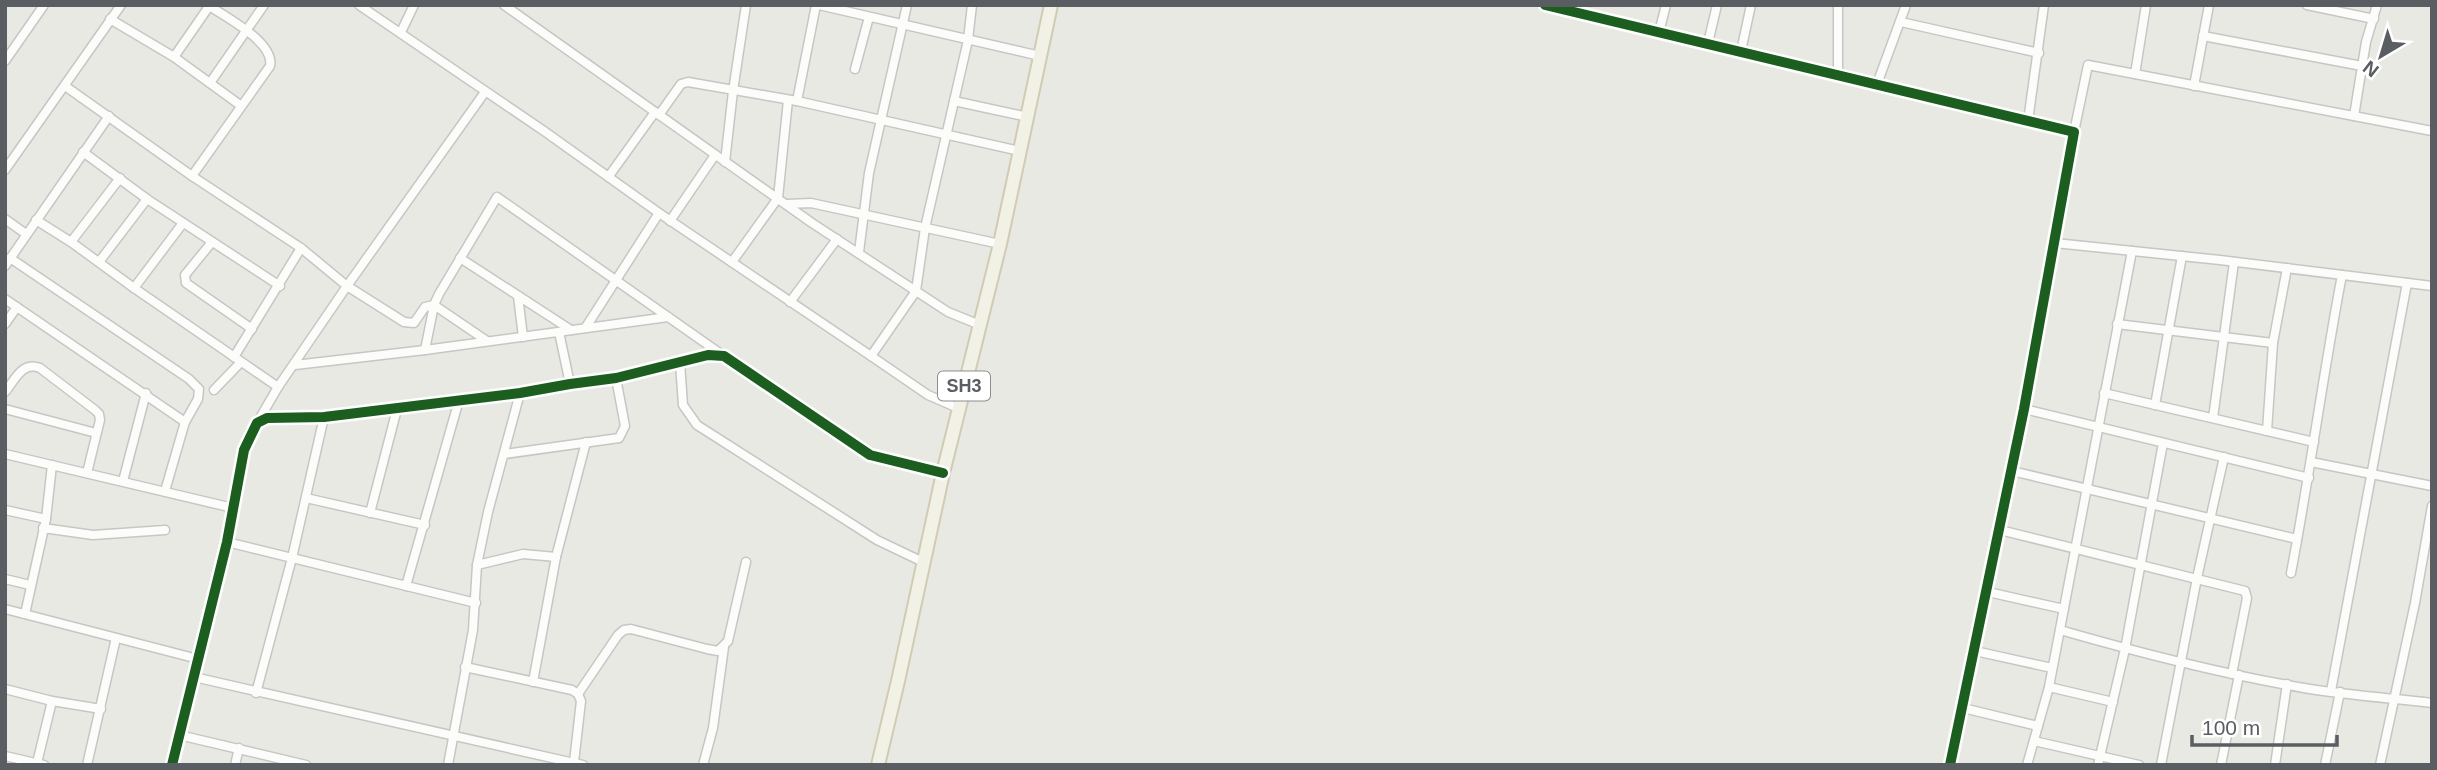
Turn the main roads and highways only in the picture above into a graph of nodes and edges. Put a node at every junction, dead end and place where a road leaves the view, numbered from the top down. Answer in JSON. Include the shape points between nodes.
{"nodes":[{"id":1,"x":1050,"y":6,"type":"edge"},
{"id":2,"x":878,"y":765,"type":"edge"}],
"edges":[{"from":1,"to":2,"type":"main road","number":"SH3","via":[[1000,244],[958,408]]}]}
